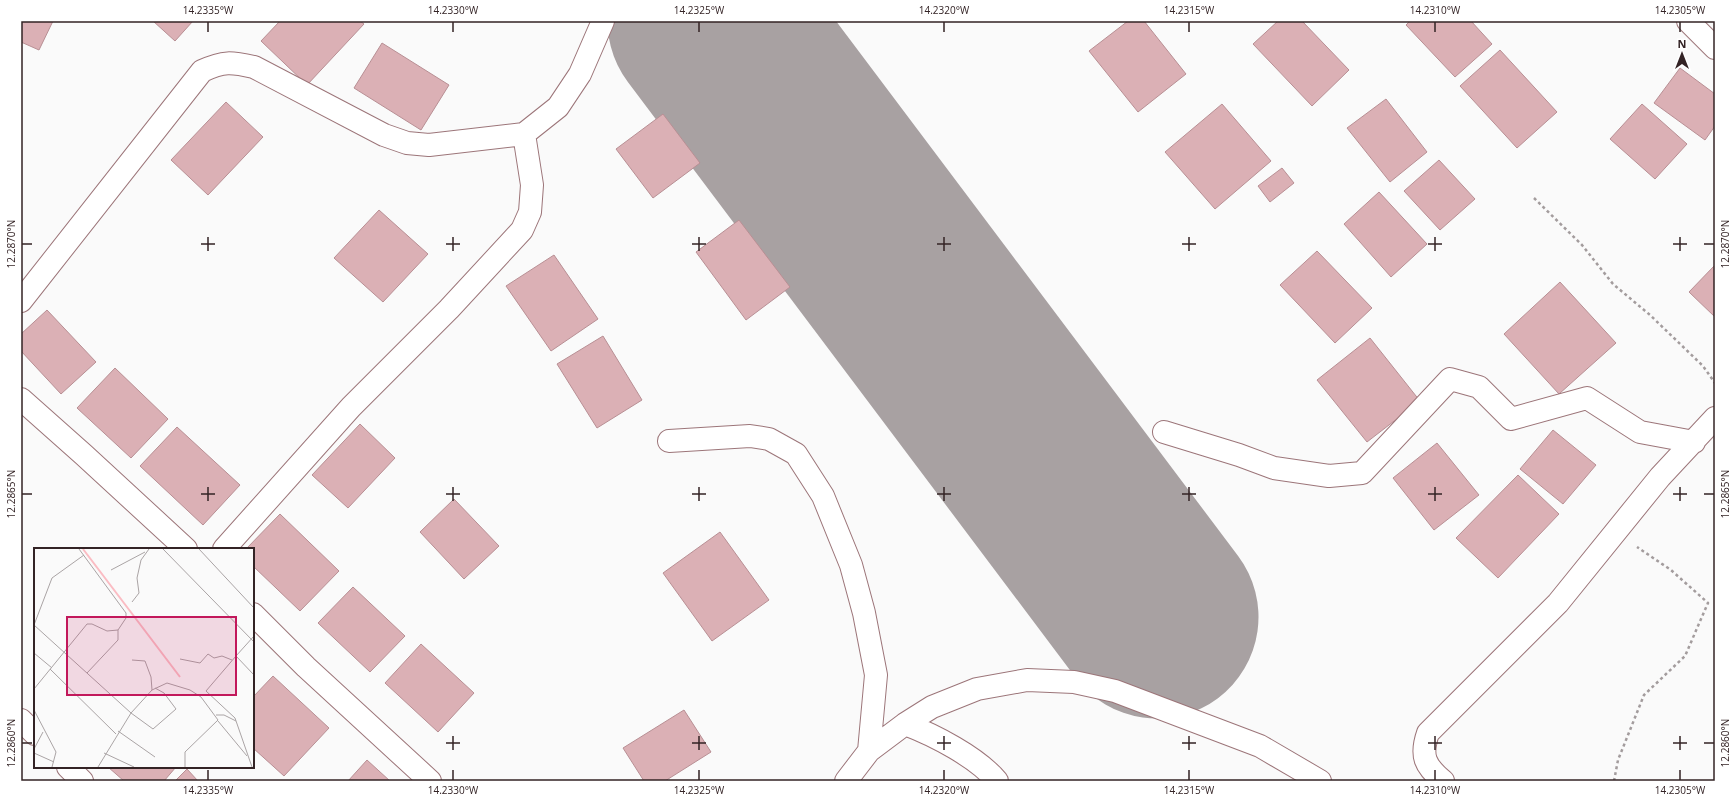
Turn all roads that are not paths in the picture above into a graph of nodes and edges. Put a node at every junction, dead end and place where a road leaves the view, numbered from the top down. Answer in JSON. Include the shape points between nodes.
{"nodes":[{"id":1,"x":603,"y":21,"type":"edge"},
{"id":2,"x":1688,"y":21,"type":"edge"},
{"id":3,"x":1715,"y":48,"type":"edge"},
{"id":4,"x":524,"y":134,"type":"junction"},
{"id":5,"x":21,"y":301,"type":"edge"},
{"id":6,"x":21,"y":399,"type":"edge"},
{"id":7,"x":1715,"y":418,"type":"edge"},
{"id":8,"x":1164,"y":432,"type":"dead end"},
{"id":9,"x":669,"y":441,"type":"dead end"},
{"id":10,"x":1694,"y":442,"type":"junction"},
{"id":11,"x":185,"y":548,"type":"edge"},
{"id":12,"x":225,"y":548,"type":"edge"},
{"id":13,"x":254,"y":615,"type":"edge"},
{"id":14,"x":21,"y":720,"type":"edge"},
{"id":15,"x":905,"y":724,"type":"junction"},
{"id":16,"x":34,"y":733,"type":"edge"},
{"id":17,"x":868,"y":752,"type":"junction"},
{"id":18,"x":69,"y":768,"type":"edge"},
{"id":19,"x":82,"y":781,"type":"edge"},
{"id":20,"x":430,"y":781,"type":"edge"},
{"id":21,"x":846,"y":781,"type":"edge"},
{"id":22,"x":997,"y":781,"type":"edge"},
{"id":23,"x":1320,"y":781,"type":"edge"},
{"id":24,"x":1443,"y":781,"type":"edge"}],
"edges":[{"from":1,"to":4,"type":"street","via":[[580,74],[558,107]]},
{"from":2,"to":3,"type":"street"},
{"from":4,"to":5,"type":"street","via":[[429,145],[407,143],[384,135],[254,67],[234,63],[217,64],[202,71]]},
{"from":4,"to":12,"type":"street","via":[[532,185],[530,212],[522,230],[449,309],[351,407]]},
{"from":6,"to":11,"type":"street"},
{"from":7,"to":10,"type":"street"},
{"from":8,"to":10,"type":"street","via":[[1239,454],[1274,468],[1329,476],[1362,473],[1450,379],[1478,387],[1511,419],[1588,398],[1640,432]]},
{"from":9,"to":17,"type":"street","via":[[750,436],[769,439],[796,454],[823,496],[851,565],[864,613],[876,675]]},
{"from":10,"to":24,"type":"street","via":[[1660,478],[1558,603],[1428,732],[1424,754],[1430,769]]},
{"from":13,"to":20,"type":"street","via":[[306,667]]},
{"from":14,"to":16,"type":"street"},
{"from":15,"to":17,"type":"street"},
{"from":15,"to":22,"type":"street","via":[[928,732],[959,751]]},
{"from":15,"to":23,"type":"street","via":[[932,707],[978,689],[1027,680],[1074,682],[1115,691],[1260,746]]},
{"from":17,"to":21,"type":"street"},
{"from":18,"to":19,"type":"street"}]}
